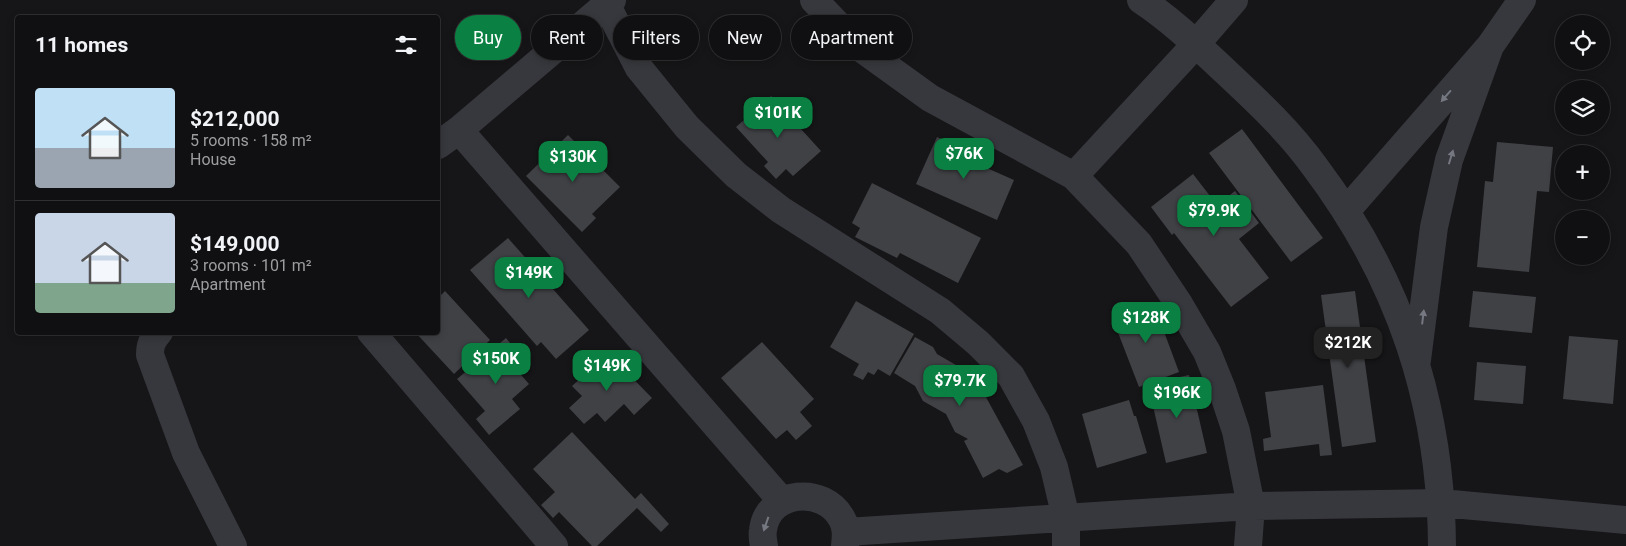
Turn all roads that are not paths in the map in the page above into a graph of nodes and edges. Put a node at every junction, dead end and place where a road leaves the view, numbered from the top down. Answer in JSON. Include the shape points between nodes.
{"nodes":[{"id":1,"x":814,"y":0,"type":"edge"},
{"id":2,"x":1141,"y":0,"type":"edge"},
{"id":3,"x":1234,"y":0,"type":"edge"},
{"id":4,"x":1522,"y":0,"type":"edge"},
{"id":5,"x":607,"y":2,"type":"edge"},
{"id":6,"x":1196,"y":44,"type":"junction"},
{"id":7,"x":1490,"y":46,"type":"junction"},
{"id":8,"x":448,"y":137,"type":"edge"},
{"id":9,"x":1074,"y":176,"type":"junction"},
{"id":10,"x":1346,"y":211,"type":"junction"},
{"id":11,"x":156,"y":335,"type":"edge"},
{"id":12,"x":374,"y":335,"type":"edge"},
{"id":13,"x":1417,"y":365,"type":"junction"},
{"id":14,"x":782,"y":501,"type":"junction"},
{"id":15,"x":1442,"y":503,"type":"junction"},
{"id":16,"x":1251,"y":506,"type":"junction"},
{"id":17,"x":1066,"y":518,"type":"junction"},
{"id":18,"x":1626,"y":520,"type":"edge"},
{"id":19,"x":846,"y":539,"type":"edge"},
{"id":20,"x":233,"y":546,"type":"edge"},
{"id":21,"x":554,"y":546,"type":"edge"},
{"id":22,"x":764,"y":546,"type":"edge"},
{"id":23,"x":1066,"y":546,"type":"edge"},
{"id":24,"x":1248,"y":546,"type":"edge"},
{"id":25,"x":1442,"y":546,"type":"edge"}],
"edges":[{"from":1,"to":9,"type":"street","via":[[858,46],[930,98]]},
{"from":2,"to":6,"type":"street"},
{"from":3,"to":6,"type":"street"},
{"from":4,"to":7,"type":"street"},
{"from":5,"to":8,"type":"street"},
{"from":5,"to":17,"type":"street","via":[[639,68],[687,127],[736,175],[781,210],[940,311],[1011,376],[1036,421],[1051,458]]},
{"from":6,"to":9,"type":"street"},
{"from":6,"to":10,"type":"street","via":[[1278,123]]},
{"from":7,"to":10,"type":"street","one_way":true},
{"from":13,"to":7,"type":"street","one_way":true,"via":[[1434,227],[1449,160]]},
{"from":8,"to":14,"type":"street"},
{"from":9,"to":16,"type":"street","via":[[1139,244],[1207,352],[1236,430]]},
{"from":10,"to":13,"type":"street","via":[[1375,260]]},
{"from":11,"to":20,"type":"street","via":[[150,346],[150,355],[186,453]]},
{"from":12,"to":21,"type":"street"},
{"from":13,"to":15,"type":"street","via":[[1433,433]]},
{"from":14,"to":19,"type":"street","via":[[796,496],[824,500],[843,520]]},
{"from":14,"to":22,"type":"street","one_way":true,"via":[[770,513],[763,529]]},
{"from":15,"to":16,"type":"street"},
{"from":15,"to":18,"type":"street"},
{"from":15,"to":25,"type":"street"},
{"from":16,"to":17,"type":"street"},
{"from":16,"to":24,"type":"street"},
{"from":17,"to":19,"type":"street"},
{"from":17,"to":23,"type":"street"}]}
